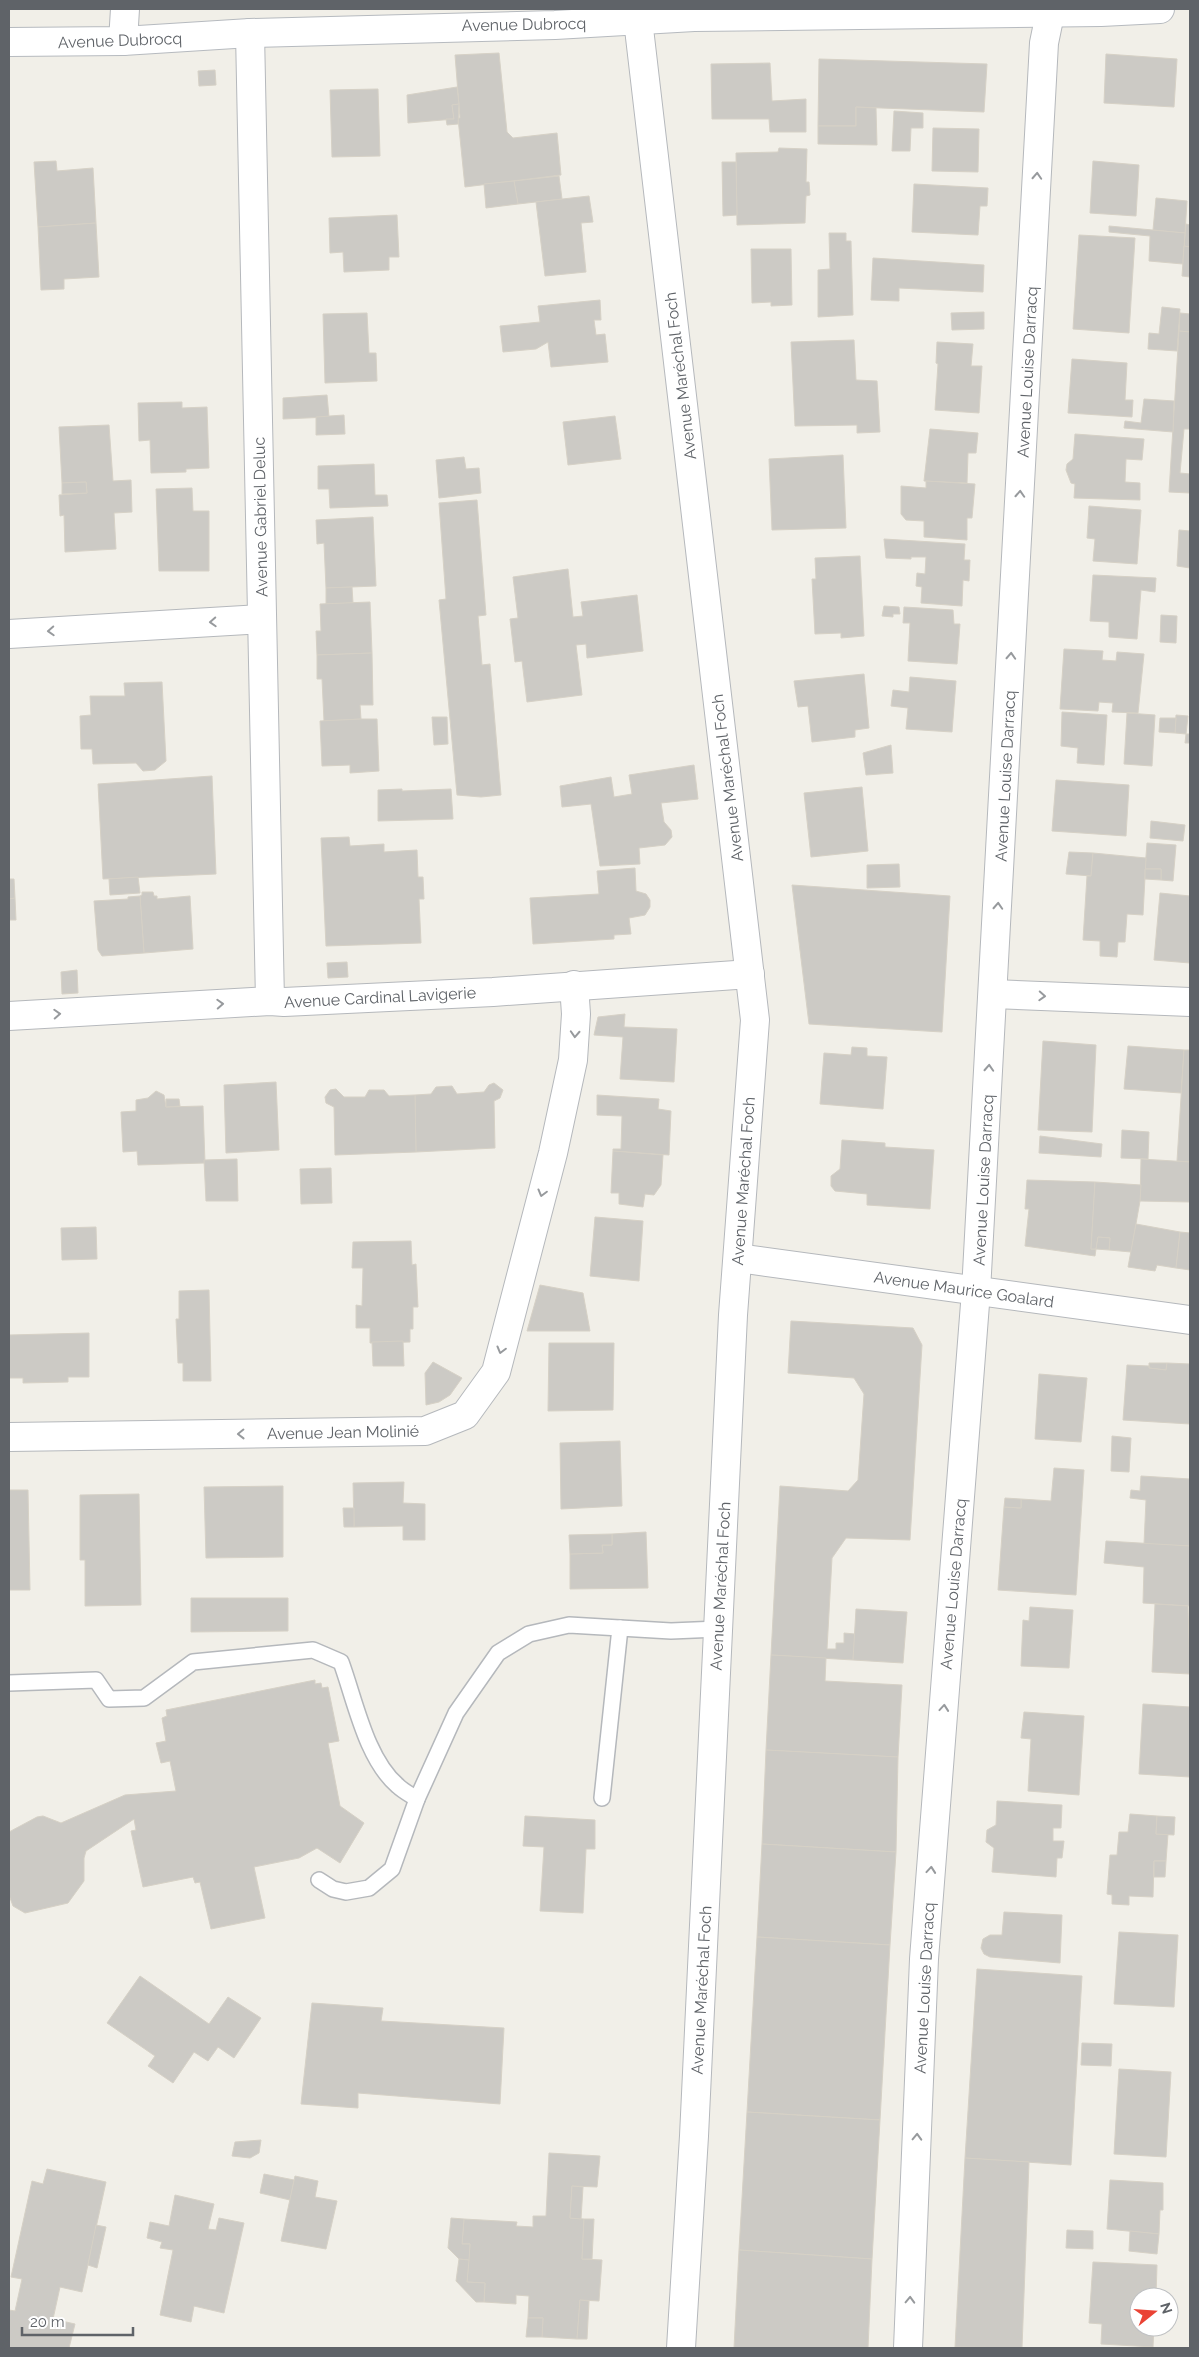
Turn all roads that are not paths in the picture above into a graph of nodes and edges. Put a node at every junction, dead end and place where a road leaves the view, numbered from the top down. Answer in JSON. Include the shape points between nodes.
{"nodes":[{"id":1,"x":124,"y":9,"type":"edge"},
{"id":2,"x":1160,"y":9,"type":"edge"},
{"id":3,"x":1051,"y":10,"type":"edge"},
{"id":4,"x":552,"y":17,"type":"edge"},
{"id":5,"x":638,"y":20,"type":"junction"},
{"id":6,"x":250,"y":34,"type":"junction"},
{"id":7,"x":123,"y":41,"type":"junction"},
{"id":8,"x":9,"y":42,"type":"edge"},
{"id":9,"x":262,"y":619,"type":"junction"},
{"id":10,"x":9,"y":634,"type":"edge"},
{"id":11,"x":750,"y":974,"type":"junction"},
{"id":12,"x":574,"y":985,"type":"junction"},
{"id":13,"x":993,"y":994,"type":"junction"},
{"id":14,"x":270,"y":1001,"type":"junction"},
{"id":15,"x":1190,"y":1002,"type":"edge"},
{"id":16,"x":9,"y":1016,"type":"edge"},
{"id":17,"x":738,"y":1258,"type":"junction"},
{"id":18,"x":976,"y":1291,"type":"junction"},
{"id":19,"x":1190,"y":1320,"type":"edge"},
{"id":20,"x":9,"y":1437,"type":"edge"},
{"id":21,"x":620,"y":1628,"type":"junction"},
{"id":22,"x":718,"y":1629,"type":"junction"},
{"id":23,"x":9,"y":1683,"type":"edge"},
{"id":24,"x":602,"y":1798,"type":"dead end"},
{"id":25,"x":417,"y":1799,"type":"junction"},
{"id":26,"x":319,"y":1880,"type":"dead end"},
{"id":27,"x":681,"y":2348,"type":"edge"},
{"id":28,"x":908,"y":2348,"type":"edge"}],
"edges":[{"from":1,"to":7,"type":"street"},
{"from":2,"to":3,"type":"street","name":"Avenue Dubrocq"},
{"from":3,"to":5,"type":"street","name":"Avenue Dubrocq"},
{"from":13,"to":3,"type":"street","name":"Avenue Louise Darracq","one_way":true,"via":[[1044,43]]},
{"from":4,"to":5,"type":"street","name":"Avenue Dubrocq"},
{"from":4,"to":6,"type":"street","name":"Avenue Dubrocq","via":[[464,26]]},
{"from":5,"to":11,"type":"street","name":"Avenue Maréchal Foch"},
{"from":6,"to":7,"type":"street","name":"Avenue Dubrocq"},
{"from":6,"to":9,"type":"street","name":"Avenue Gabriel Deluc"},
{"from":7,"to":8,"type":"street","name":"Avenue Dubrocq"},
{"from":9,"to":10,"type":"street","one_way":true},
{"from":9,"to":14,"type":"street","name":"Avenue Gabriel Deluc"},
{"from":11,"to":12,"type":"street","name":"Avenue Cardinal Lavigerie"},
{"from":11,"to":17,"type":"street","name":"Avenue Maréchal Foch","via":[[755,1020]]},
{"from":12,"to":14,"type":"street","name":"Avenue Cardinal Lavigerie","via":[[492,992]]},
{"from":12,"to":20,"type":"street","name":"Avenue Jean Molinié","one_way":true,"via":[[573,1060],[553,1153],[496,1372],[465,1416],[425,1431]]},
{"from":13,"to":15,"type":"street","one_way":true},
{"from":18,"to":13,"type":"street","name":"Avenue Louise Darracq","one_way":true},
{"from":16,"to":14,"type":"street","name":"Avenue Cardinal Lavigerie","one_way":true},
{"from":17,"to":18,"type":"street","name":"Avenue Maurice Goalard"},
{"from":17,"to":22,"type":"street","name":"Avenue Maréchal Foch"},
{"from":18,"to":19,"type":"street","name":"Avenue Maurice Goalard"},
{"from":28,"to":18,"type":"street","name":"Avenue Louise Darracq","one_way":true,"via":[[924,1960]]},
{"from":21,"to":22,"type":"lane"},
{"from":21,"to":24,"type":"lane"},
{"from":21,"to":25,"type":"lane","via":[[569,1625],[529,1634],[498,1653],[456,1714]]},
{"from":22,"to":27,"type":"street","name":"Avenue Maréchal Foch"},
{"from":23,"to":25,"type":"lane","via":[[96,1680],[109,1699],[144,1698],[194,1662],[312,1650],[341,1662],[381,1768],[398,1787]]},
{"from":25,"to":26,"type":"lane","via":[[392,1869],[369,1888],[346,1892],[333,1889]]}]}
